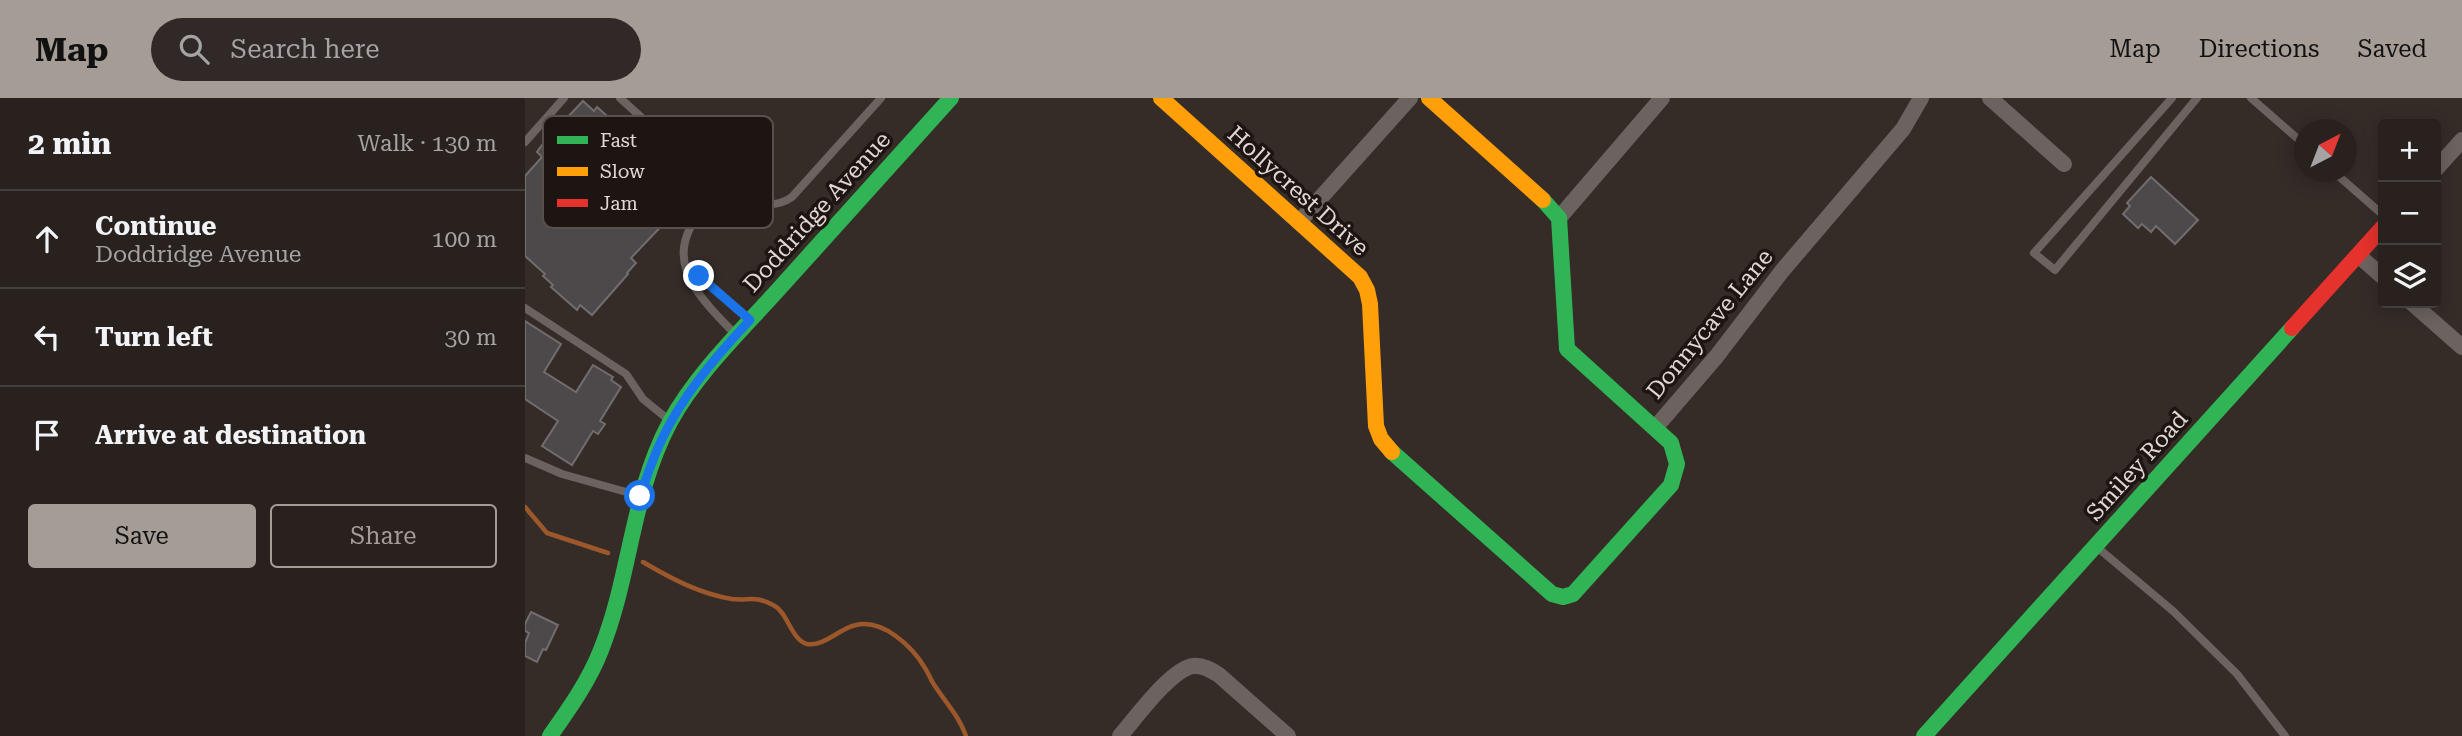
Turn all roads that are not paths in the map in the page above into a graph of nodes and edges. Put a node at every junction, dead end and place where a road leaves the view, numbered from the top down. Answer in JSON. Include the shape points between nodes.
{"nodes":[{"id":1,"x":564,"y":98,"type":"edge"},
{"id":2,"x":620,"y":98,"type":"edge"},
{"id":3,"x":881,"y":98,"type":"edge"},
{"id":4,"x":951,"y":98,"type":"edge"},
{"id":5,"x":1161,"y":98,"type":"edge"},
{"id":6,"x":1410,"y":98,"type":"edge"},
{"id":7,"x":1429,"y":98,"type":"edge"},
{"id":8,"x":1663,"y":98,"type":"edge"},
{"id":9,"x":1921,"y":98,"type":"edge"},
{"id":10,"x":1990,"y":98,"type":"edge"},
{"id":11,"x":2172,"y":98,"type":"edge"},
{"id":12,"x":2197,"y":98,"type":"edge"},
{"id":13,"x":2251,"y":98,"type":"edge"},
{"id":14,"x":2008,"y":103,"type":"edge"},
{"id":15,"x":548,"y":116,"type":"edge"},
{"id":16,"x":640,"y":116,"type":"edge"},
{"id":17,"x":543,"y":122,"type":"edge"},
{"id":18,"x":2294,"y":135,"type":"edge"},
{"id":19,"x":2462,"y":140,"type":"edge"},
{"id":20,"x":525,"y":142,"type":"edge"},
{"id":21,"x":2441,"y":163,"type":"edge"},
{"id":22,"x":2064,"y":164,"type":"dead end"},
{"id":23,"x":2346,"y":182,"type":"edge"},
{"id":24,"x":773,"y":204,"type":"edge"},
{"id":25,"x":2378,"y":211,"type":"edge"},
{"id":26,"x":1559,"y":218,"type":"junction"},
{"id":27,"x":1299,"y":222,"type":"junction"},
{"id":28,"x":693,"y":228,"type":"edge"},
{"id":29,"x":2378,"y":233,"type":"edge"},
{"id":30,"x":2358,"y":255,"type":"junction"},
{"id":31,"x":688,"y":271,"type":"junction"},
{"id":32,"x":2378,"y":273,"type":"edge"},
{"id":33,"x":525,"y":308,"type":"edge"},
{"id":34,"x":2419,"y":308,"type":"edge"},
{"id":35,"x":750,"y":320,"type":"junction"},
{"id":36,"x":736,"y":335,"type":"junction"},
{"id":37,"x":2462,"y":347,"type":"edge"},
{"id":38,"x":671,"y":422,"type":"junction"},
{"id":39,"x":1655,"y":428,"type":"junction"},
{"id":40,"x":525,"y":458,"type":"edge"},
{"id":41,"x":640,"y":496,"type":"junction"},
{"id":42,"x":2096,"y":546,"type":"junction"},
{"id":43,"x":1552,"y":594,"type":"joint"},
{"id":44,"x":550,"y":736,"type":"edge"},
{"id":45,"x":1120,"y":736,"type":"edge"},
{"id":46,"x":1288,"y":736,"type":"edge"},
{"id":47,"x":1924,"y":736,"type":"edge"},
{"id":48,"x":2285,"y":736,"type":"edge"}],
"edges":[{"from":1,"to":15,"type":"lane"},
{"from":2,"to":16,"type":"lane"},
{"from":3,"to":24,"type":"lane","via":[[792,197]]},
{"from":4,"to":35,"type":"street","name":"Doddridge Avenue"},
{"from":5,"to":27,"type":"street","name":"Hollycrest Drive"},
{"from":6,"to":27,"type":"street"},
{"from":7,"to":26,"type":"street","via":[[1533,189]]},
{"from":8,"to":26,"type":"street"},
{"from":9,"to":39,"type":"street","name":"Donnycave Lane","via":[[1903,129]]},
{"from":10,"to":14,"type":"street"},
{"from":11,"to":12,"type":"lane","via":[[2034,253],[2055,270]]},
{"from":13,"to":18,"type":"lane"},
{"from":14,"to":22,"type":"street"},
{"from":17,"to":20,"type":"lane"},
{"from":19,"to":21,"type":"street"},
{"from":23,"to":25,"type":"lane"},
{"from":26,"to":39,"type":"street","via":[[1567,349]]},
{"from":27,"to":43,"type":"street","name":"Hollycrest Drive","via":[[1350,267],[1367,290],[1376,426],[1381,439]]},
{"from":28,"to":31,"type":"lane","via":[[685,243]]},
{"from":29,"to":30,"type":"street","name":"Smiley Road"},
{"from":30,"to":32,"type":"street"},
{"from":30,"to":42,"type":"street","name":"Smiley Road"},
{"from":31,"to":35,"type":"lane"},
{"from":31,"to":36,"type":"lane","via":[[702,298]]},
{"from":33,"to":38,"type":"lane","via":[[626,374],[643,399]]},
{"from":34,"to":37,"type":"street"},
{"from":35,"to":36,"type":"street","name":"Doddridge Avenue"},
{"from":36,"to":38,"type":"street","name":"Doddridge Avenue","via":[[698,380]]},
{"from":38,"to":41,"type":"street","name":"Doddridge Avenue"},
{"from":39,"to":43,"type":"street","name":"Donnycave Lane","via":[[1678,457],[1671,485],[1573,594]]},
{"from":40,"to":41,"type":"lane","via":[[562,474]]},
{"from":41,"to":44,"type":"street","name":"Doddridge Avenue","via":[[601,650],[575,701]]},
{"from":42,"to":47,"type":"street","name":"Smiley Road"},
{"from":42,"to":48,"type":"lane","via":[[2173,611],[2237,674]]},
{"from":45,"to":46,"type":"street","via":[[1171,679],[1196,665],[1234,687]]}]}
